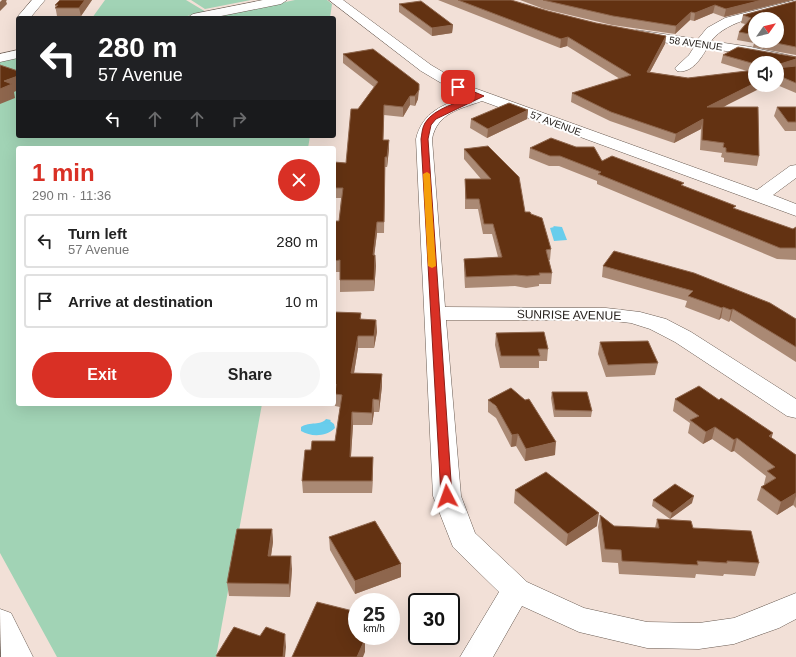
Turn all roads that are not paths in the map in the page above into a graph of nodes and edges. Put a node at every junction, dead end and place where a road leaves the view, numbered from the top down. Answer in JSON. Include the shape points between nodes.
{"nodes":[{"id":1,"x":39,"y":0,"type":"edge"},
{"id":2,"x":281,"y":0,"type":"edge"},
{"id":3,"x":334,"y":0,"type":"edge"},
{"id":4,"x":796,"y":3,"type":"edge"},
{"id":5,"x":25,"y":16,"type":"edge"},
{"id":6,"x":203,"y":16,"type":"edge"},
{"id":7,"x":625,"y":32,"type":"edge"},
{"id":8,"x":701,"y":44,"type":"junction"},
{"id":9,"x":16,"y":54,"type":"edge"},
{"id":10,"x":0,"y":58,"type":"edge"},
{"id":11,"x":796,"y":61,"type":"edge"},
{"id":12,"x":682,"y":68,"type":"dead end"},
{"id":13,"x":480,"y":96,"type":"junction"},
{"id":14,"x":796,"y":170,"type":"edge"},
{"id":15,"x":759,"y":197,"type":"junction"},
{"id":16,"x":796,"y":210,"type":"edge"},
{"id":17,"x":435,"y":313,"type":"junction"},
{"id":18,"x":796,"y":410,"type":"edge"},
{"id":19,"x":516,"y":590,"type":"junction"},
{"id":20,"x":796,"y":604,"type":"edge"},
{"id":21,"x":0,"y":622,"type":"edge"},
{"id":22,"x":18,"y":657,"type":"edge"},
{"id":23,"x":476,"y":657,"type":"edge"}],
"edges":[{"from":1,"to":5,"type":"main road"},
{"from":2,"to":6,"type":"main road"},
{"from":3,"to":13,"type":"main road","name":"57 AVENUE","via":[[359,15],[438,77]]},
{"from":4,"to":8,"type":"main road","via":[[724,24],[712,31]]},
{"from":7,"to":8,"type":"main road","name":"58 AVENUE"},
{"from":8,"to":11,"type":"main road","name":"58 AVENUE"},
{"from":8,"to":12,"type":"main road","via":[[694,57]]},
{"from":9,"to":10,"type":"main road"},
{"from":13,"to":15,"type":"main road","name":"57 AVENUE"},
{"from":13,"to":17,"type":"main road","via":[[440,114],[428,124],[425,132]]},
{"from":14,"to":15,"type":"main road"},
{"from":15,"to":16,"type":"main road","name":"57 AVENUE"},
{"from":17,"to":18,"type":"main road","name":"SUNRISE AVENUE","via":[[606,314],[632,317],[658,324],[683,337]]},
{"from":17,"to":19,"type":"main road","via":[[447,496],[463,539]]},
{"from":19,"to":20,"type":"main road","via":[[579,619],[647,635],[699,636],[734,630],[768,620]]},
{"from":19,"to":23,"type":"main road"},
{"from":21,"to":22,"type":"main road"}]}
